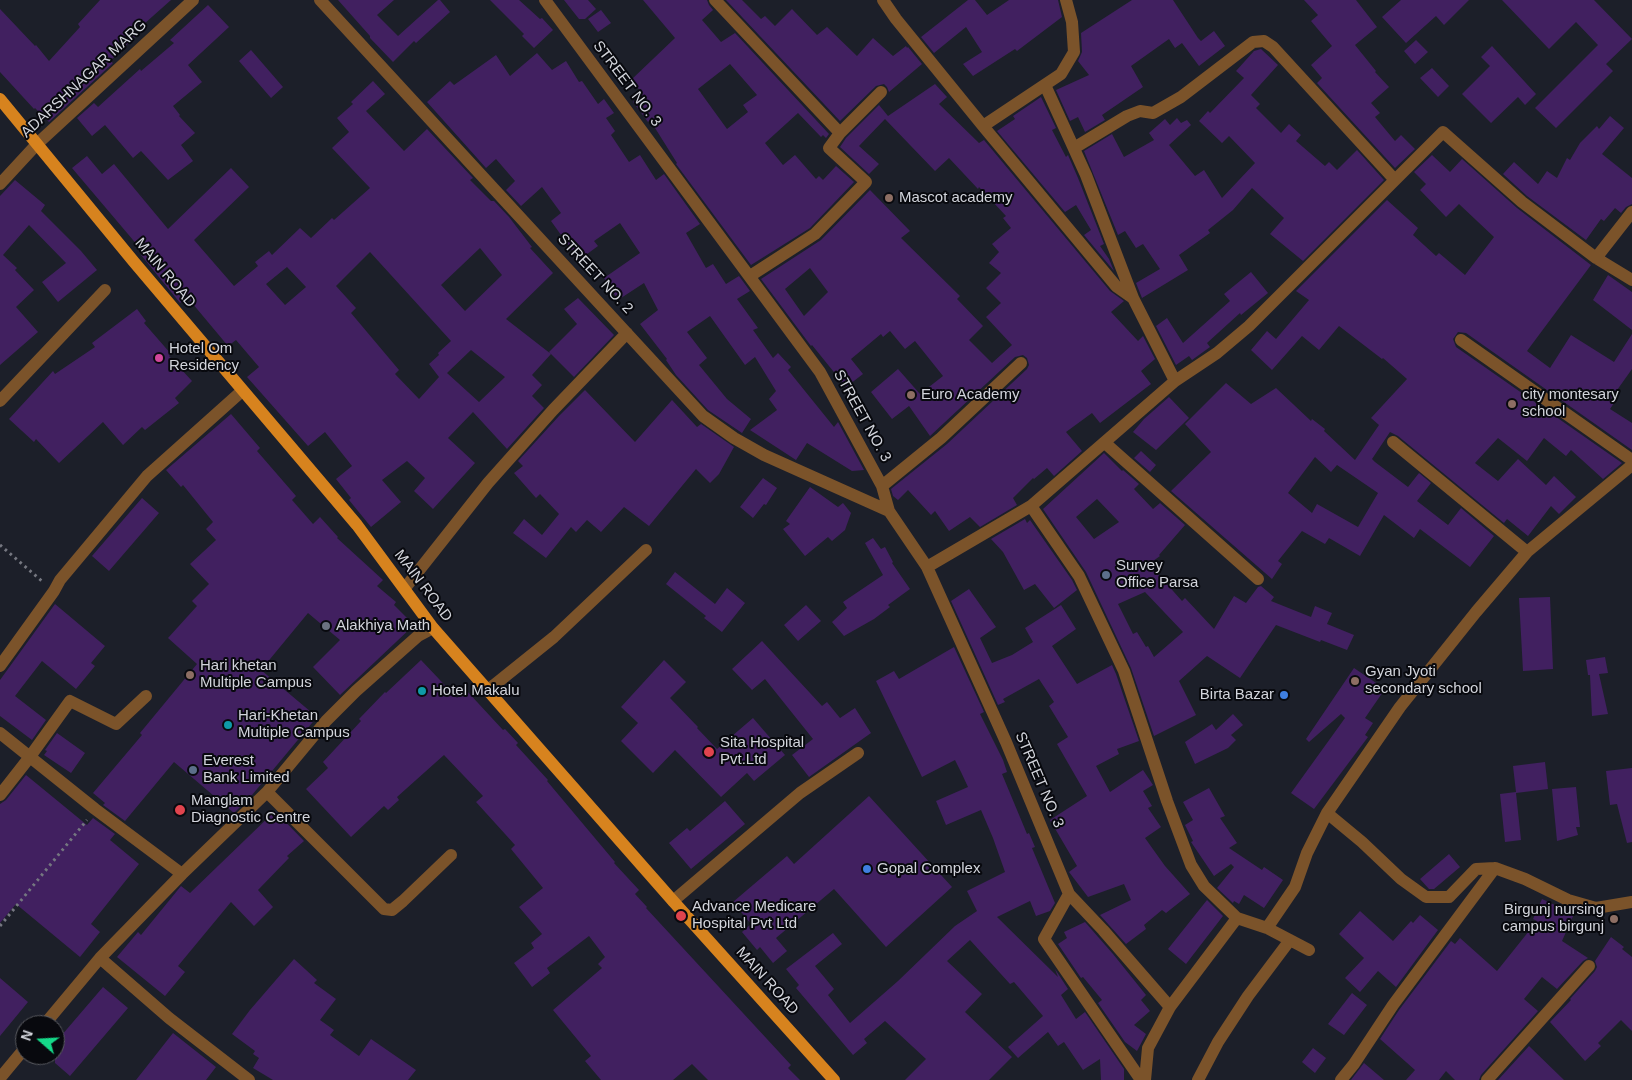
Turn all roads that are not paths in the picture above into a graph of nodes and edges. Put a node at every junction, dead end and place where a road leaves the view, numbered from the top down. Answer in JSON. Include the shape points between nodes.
{"nodes":[{"id":1,"x":193,"y":0,"type":"edge"},
{"id":2,"x":320,"y":0,"type":"edge"},
{"id":3,"x":545,"y":0,"type":"edge"},
{"id":4,"x":715,"y":0,"type":"edge"},
{"id":5,"x":883,"y":0,"type":"edge"},
{"id":6,"x":1066,"y":0,"type":"edge"},
{"id":7,"x":1045,"y":85,"type":"junction"},
{"id":8,"x":881,"y":92,"type":"dead end"},
{"id":9,"x":0,"y":99,"type":"edge"},
{"id":10,"x":983,"y":126,"type":"junction"},
{"id":11,"x":840,"y":133,"type":"junction"},
{"id":12,"x":37,"y":144,"type":"junction"},
{"id":13,"x":1074,"y":148,"type":"junction"},
{"id":14,"x":1394,"y":180,"type":"junction"},
{"id":15,"x":0,"y":184,"type":"edge"},
{"id":16,"x":1632,"y":212,"type":"edge"},
{"id":17,"x":1596,"y":258,"type":"junction"},
{"id":18,"x":750,"y":276,"type":"junction"},
{"id":19,"x":1632,"y":280,"type":"edge"},
{"id":20,"x":105,"y":290,"type":"dead end"},
{"id":21,"x":1133,"y":298,"type":"junction"},
{"id":22,"x":627,"y":333,"type":"junction"},
{"id":23,"x":1461,"y":340,"type":"dead end"},
{"id":24,"x":1021,"y":363,"type":"dead end"},
{"id":25,"x":1175,"y":381,"type":"junction"},
{"id":26,"x":242,"y":391,"type":"junction"},
{"id":27,"x":0,"y":401,"type":"edge"},
{"id":28,"x":1393,"y":442,"type":"dead end"},
{"id":29,"x":1105,"y":443,"type":"junction"},
{"id":30,"x":1632,"y":460,"type":"edge"},
{"id":31,"x":1632,"y":465,"type":"edge"},
{"id":32,"x":882,"y":486,"type":"junction"},
{"id":33,"x":1031,"y":506,"type":"junction"},
{"id":34,"x":889,"y":511,"type":"junction"},
{"id":35,"x":646,"y":550,"type":"dead end"},
{"id":36,"x":1527,"y":552,"type":"junction"},
{"id":37,"x":926,"y":567,"type":"junction"},
{"id":38,"x":1258,"y":580,"type":"dead end"},
{"id":39,"x":405,"y":588,"type":"junction"},
{"id":40,"x":433,"y":628,"type":"junction"},
{"id":41,"x":0,"y":666,"type":"edge"},
{"id":42,"x":488,"y":690,"type":"junction"},
{"id":43,"x":146,"y":696,"type":"dead end"},
{"id":44,"x":0,"y":733,"type":"edge"},
{"id":45,"x":858,"y":753,"type":"dead end"},
{"id":46,"x":30,"y":758,"type":"junction"},
{"id":47,"x":267,"y":792,"type":"junction"},
{"id":48,"x":0,"y":794,"type":"edge"},
{"id":49,"x":1327,"y":813,"type":"junction"},
{"id":50,"x":451,"y":855,"type":"dead end"},
{"id":51,"x":1494,"y":868,"type":"junction"},
{"id":52,"x":182,"y":874,"type":"junction"},
{"id":53,"x":1069,"y":894,"type":"junction"},
{"id":54,"x":673,"y":901,"type":"junction"},
{"id":55,"x":1632,"y":902,"type":"edge"},
{"id":56,"x":1237,"y":918,"type":"junction"},
{"id":57,"x":1267,"y":928,"type":"junction"},
{"id":58,"x":1290,"y":940,"type":"junction"},
{"id":59,"x":1310,"y":950,"type":"dead end"},
{"id":60,"x":100,"y":958,"type":"junction"},
{"id":61,"x":1589,"y":966,"type":"dead end"},
{"id":62,"x":1170,"y":1007,"type":"junction"},
{"id":63,"x":52,"y":1015,"type":"edge"},
{"id":64,"x":15,"y":1060,"type":"edge"},
{"id":65,"x":0,"y":1078,"type":"edge"},
{"id":66,"x":250,"y":1080,"type":"edge"},
{"id":67,"x":834,"y":1080,"type":"edge"},
{"id":68,"x":1143,"y":1080,"type":"edge"},
{"id":69,"x":1198,"y":1080,"type":"edge"},
{"id":70,"x":1341,"y":1080,"type":"edge"},
{"id":71,"x":1487,"y":1080,"type":"edge"}],
"edges":[{"from":1,"to":12,"type":"street","name":"ADARSHNAGAR MARG"},
{"from":2,"to":22,"type":"street","name":"STREET NO. 2"},
{"from":3,"to":18,"type":"street","name":"STREET NO. 3"},
{"from":4,"to":11,"type":"street"},
{"from":5,"to":10,"type":"street"},
{"from":6,"to":7,"type":"street","via":[[1072,22],[1074,52],[1061,74]]},
{"from":7,"to":10,"type":"street"},
{"from":7,"to":13,"type":"street"},
{"from":8,"to":11,"type":"street"},
{"from":9,"to":12,"type":"main road","name":"MAIN ROAD"},
{"from":10,"to":21,"type":"street","via":[[1116,286]]},
{"from":11,"to":18,"type":"street","via":[[829,148],[866,182],[815,234]]},
{"from":12,"to":15,"type":"street","name":"ADARSHNAGAR MARG"},
{"from":12,"to":26,"type":"main road","name":"MAIN ROAD"},
{"from":13,"to":14,"type":"street","via":[[1127,116],[1140,111],[1153,113],[1181,97],[1253,42],[1264,41]]},
{"from":13,"to":21,"type":"street"},
{"from":14,"to":17,"type":"street","via":[[1443,132],[1522,202]]},
{"from":14,"to":25,"type":"street","via":[[1249,326],[1217,354]]},
{"from":16,"to":17,"type":"street"},
{"from":17,"to":19,"type":"street"},
{"from":18,"to":32,"type":"street","name":"STREET NO. 3","via":[[820,372]]},
{"from":20,"to":27,"type":"street"},
{"from":21,"to":25,"type":"street"},
{"from":22,"to":34,"type":"street","name":"STREET NO. 2","via":[[703,416],[734,438],[764,455]]},
{"from":22,"to":39,"type":"street","via":[[488,483]]},
{"from":23,"to":30,"type":"street"},
{"from":24,"to":32,"type":"street","via":[[941,438]]},
{"from":25,"to":29,"type":"street"},
{"from":26,"to":39,"type":"main road","name":"MAIN ROAD","via":[[357,525]]},
{"from":26,"to":41,"type":"street","via":[[147,476],[60,580]]},
{"from":28,"to":36,"type":"street"},
{"from":29,"to":33,"type":"street"},
{"from":29,"to":38,"type":"street"},
{"from":31,"to":36,"type":"street"},
{"from":32,"to":34,"type":"street","name":"STREET NO. 3"},
{"from":33,"to":37,"type":"street"},
{"from":33,"to":56,"type":"street","via":[[1079,576],[1124,671],[1191,865],[1204,886]]},
{"from":34,"to":37,"type":"street","name":"STREET NO. 3"},
{"from":35,"to":42,"type":"street","via":[[554,637]]},
{"from":36,"to":49,"type":"street","via":[[1400,707]]},
{"from":37,"to":53,"type":"street","name":"STREET NO. 3","via":[[1006,742]]},
{"from":39,"to":40,"type":"main road","name":"MAIN ROAD"},
{"from":40,"to":42,"type":"main road","name":"MAIN ROAD"},
{"from":40,"to":47,"type":"street","via":[[418,636],[344,703]]},
{"from":42,"to":54,"type":"main road","name":"MAIN ROAD"},
{"from":43,"to":46,"type":"street","via":[[116,724],[70,702]]},
{"from":44,"to":46,"type":"street"},
{"from":45,"to":54,"type":"street","via":[[800,793]]},
{"from":46,"to":48,"type":"street"},
{"from":46,"to":52,"type":"street"},
{"from":47,"to":50,"type":"street","via":[[384,909],[392,910],[403,902]]},
{"from":47,"to":52,"type":"street"},
{"from":49,"to":51,"type":"street","via":[[1426,897],[1449,897],[1476,869]]},
{"from":49,"to":57,"type":"street","via":[[1306,853],[1294,887]]},
{"from":51,"to":55,"type":"street","via":[[1568,900],[1596,908]]},
{"from":51,"to":70,"type":"street","via":[[1392,1005]]},
{"from":52,"to":60,"type":"street"},
{"from":53,"to":62,"type":"street","name":"STREET NO. 3"},
{"from":53,"to":68,"type":"street","via":[[1044,939]]},
{"from":54,"to":67,"type":"main road","name":"MAIN ROAD"},
{"from":56,"to":57,"type":"street"},
{"from":56,"to":62,"type":"street"},
{"from":57,"to":58,"type":"street"},
{"from":58,"to":59,"type":"street"},
{"from":58,"to":69,"type":"street","via":[[1248,996]]},
{"from":60,"to":63,"type":"street"},
{"from":60,"to":66,"type":"street","via":[[169,1018]]},
{"from":61,"to":71,"type":"street"},
{"from":62,"to":68,"type":"street","via":[[1148,1048]]},
{"from":64,"to":65,"type":"street"}]}
